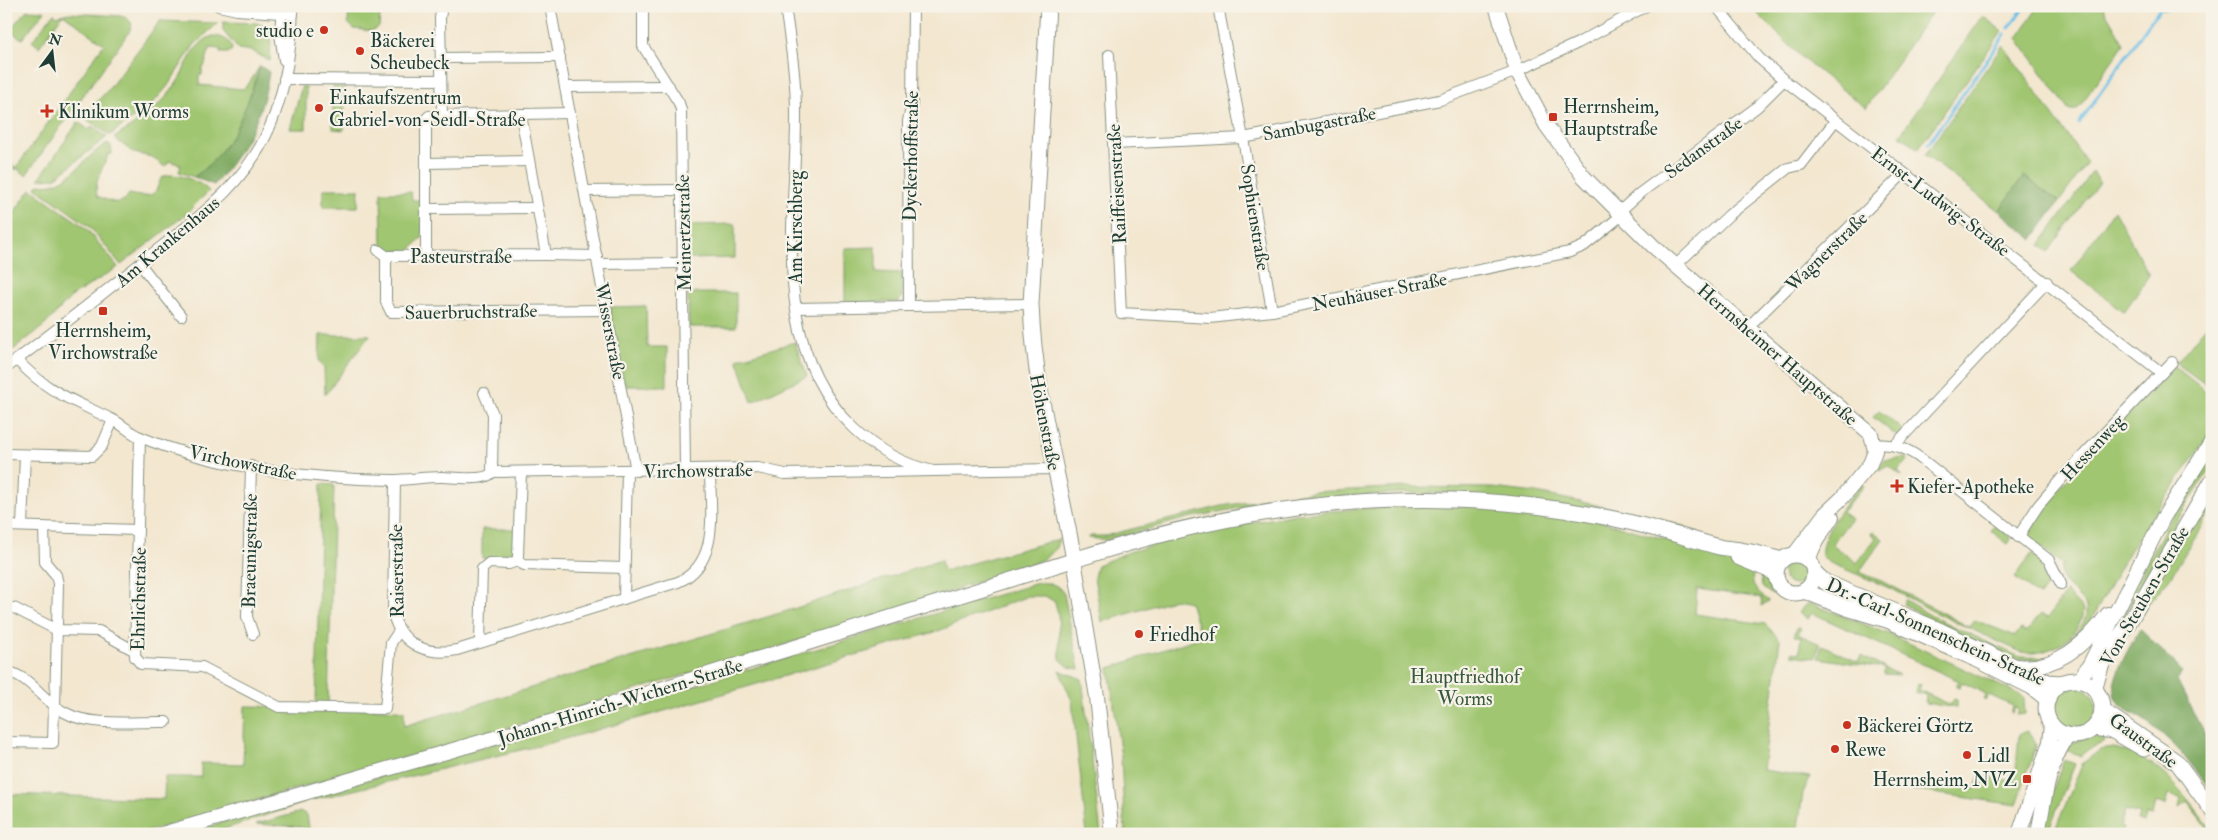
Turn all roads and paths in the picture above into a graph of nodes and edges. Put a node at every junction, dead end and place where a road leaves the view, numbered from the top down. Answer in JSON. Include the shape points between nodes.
{"nodes":[{"id":1,"x":218,"y":6,"type":"edge"},
{"id":2,"x":442,"y":6,"type":"edge"},
{"id":3,"x":550,"y":6,"type":"edge"},
{"id":4,"x":643,"y":6,"type":"edge"},
{"id":5,"x":785,"y":6,"type":"edge"},
{"id":6,"x":913,"y":6,"type":"edge"},
{"id":7,"x":1048,"y":6,"type":"edge"},
{"id":8,"x":1218,"y":6,"type":"edge"},
{"id":9,"x":1496,"y":6,"type":"edge"},
{"id":10,"x":1646,"y":6,"type":"edge"},
{"id":11,"x":1716,"y":6,"type":"edge"},
{"id":12,"x":281,"y":10,"type":"edge"},
{"id":13,"x":293,"y":10,"type":"edge"},
{"id":14,"x":1109,"y":55,"type":"dead end"},
{"id":15,"x":560,"y":57,"type":"junction"},
{"id":16,"x":441,"y":58,"type":"junction"},
{"id":17,"x":285,"y":66,"type":"junction"},
{"id":18,"x":1518,"y":71,"type":"junction"},
{"id":19,"x":284,"y":79,"type":"junction"},
{"id":20,"x":441,"y":80,"type":"junction"},
{"id":21,"x":1784,"y":80,"type":"junction"},
{"id":22,"x":565,"y":86,"type":"junction"},
{"id":23,"x":669,"y":86,"type":"junction"},
{"id":24,"x":570,"y":113,"type":"junction"},
{"id":25,"x":521,"y":115,"type":"junction"},
{"id":26,"x":442,"y":116,"type":"junction"},
{"id":27,"x":1835,"y":121,"type":"junction"},
{"id":28,"x":1243,"y":138,"type":"junction"},
{"id":29,"x":1114,"y":144,"type":"junction"},
{"id":30,"x":529,"y":161,"type":"junction"},
{"id":31,"x":427,"y":163,"type":"junction"},
{"id":32,"x":1904,"y":173,"type":"junction"},
{"id":33,"x":682,"y":190,"type":"junction"},
{"id":34,"x":585,"y":191,"type":"junction"},
{"id":35,"x":537,"y":208,"type":"junction"},
{"id":36,"x":427,"y":209,"type":"junction"},
{"id":37,"x":1620,"y":213,"type":"junction"},
{"id":38,"x":382,"y":253,"type":"joint"},
{"id":39,"x":546,"y":255,"type":"junction"},
{"id":40,"x":426,"y":256,"type":"junction"},
{"id":41,"x":598,"y":260,"type":"junction"},
{"id":42,"x":684,"y":263,"type":"junction"},
{"id":43,"x":140,"y":264,"type":"junction"},
{"id":44,"x":1675,"y":266,"type":"junction"},
{"id":45,"x":2047,"y":282,"type":"junction"},
{"id":46,"x":1031,"y":304,"type":"junction"},
{"id":47,"x":909,"y":306,"type":"junction"},
{"id":48,"x":796,"y":308,"type":"junction"},
{"id":49,"x":607,"y":310,"type":"junction"},
{"id":50,"x":1272,"y":311,"type":"junction"},
{"id":51,"x":1121,"y":313,"type":"joint"},
{"id":52,"x":181,"y":316,"type":"dead end"},
{"id":53,"x":1747,"y":328,"type":"junction"},
{"id":54,"x":18,"y":360,"type":"junction"},
{"id":55,"x":2172,"y":362,"type":"dead end"},
{"id":56,"x":6,"y":368,"type":"edge"},
{"id":57,"x":2162,"y":373,"type":"junction"},
{"id":58,"x":484,"y":394,"type":"dead end"},
{"id":59,"x":113,"y":420,"type":"junction"},
{"id":60,"x":140,"y":437,"type":"junction"},
{"id":61,"x":2212,"y":441,"type":"edge"},
{"id":62,"x":1875,"y":445,"type":"junction"},
{"id":63,"x":1895,"y":445,"type":"junction"},
{"id":64,"x":6,"y":454,"type":"edge"},
{"id":65,"x":24,"y":455,"type":"junction"},
{"id":66,"x":251,"y":466,"type":"junction"},
{"id":67,"x":1055,"y":469,"type":"junction"},
{"id":68,"x":685,"y":470,"type":"junction"},
{"id":69,"x":710,"y":470,"type":"junction"},
{"id":70,"x":632,"y":471,"type":"junction"},
{"id":71,"x":933,"y":471,"type":"junction"},
{"id":72,"x":492,"y":472,"type":"junction"},
{"id":73,"x":521,"y":472,"type":"junction"},
{"id":74,"x":395,"y":480,"type":"junction"},
{"id":75,"x":2212,"y":480,"type":"edge"},
{"id":76,"x":6,"y":526,"type":"edge"},
{"id":77,"x":22,"y":526,"type":"junction"},
{"id":78,"x":44,"y":527,"type":"junction"},
{"id":79,"x":138,"y":530,"type":"junction"},
{"id":80,"x":2018,"y":537,"type":"junction"},
{"id":81,"x":1074,"y":560,"type":"junction"},
{"id":82,"x":516,"y":561,"type":"junction"},
{"id":83,"x":1795,"y":564,"type":"junction"},
{"id":84,"x":624,"y":568,"type":"junction"},
{"id":85,"x":2061,"y":584,"type":"dead end"},
{"id":86,"x":1804,"y":591,"type":"junction"},
{"id":87,"x":2124,"y":594,"type":"junction"},
{"id":88,"x":624,"y":599,"type":"junction"},
{"id":89,"x":6,"y":608,"type":"edge"},
{"id":90,"x":57,"y":630,"type":"junction"},
{"id":91,"x":399,"y":631,"type":"junction"},
{"id":92,"x":252,"y":634,"type":"dead end"},
{"id":93,"x":480,"y":642,"type":"junction"},
{"id":94,"x":136,"y":651,"type":"junction"},
{"id":95,"x":2017,"y":666,"type":"junction"},
{"id":96,"x":6,"y":671,"type":"edge"},
{"id":97,"x":2079,"y":680,"type":"junction"},
{"id":98,"x":2061,"y":684,"type":"junction"},
{"id":99,"x":2095,"y":689,"type":"junction"},
{"id":100,"x":2048,"y":700,"type":"junction"},
{"id":101,"x":54,"y":706,"type":"junction"},
{"id":102,"x":2102,"y":710,"type":"junction"},
{"id":103,"x":166,"y":722,"type":"dead end"},
{"id":104,"x":2052,"y":725,"type":"junction"},
{"id":105,"x":2094,"y":728,"type":"junction"},
{"id":106,"x":2069,"y":736,"type":"junction"},
{"id":107,"x":6,"y":742,"type":"edge"},
{"id":108,"x":2201,"y":796,"type":"junction"},
{"id":109,"x":2212,"y":810,"type":"edge"},
{"id":110,"x":162,"y":834,"type":"edge"},
{"id":111,"x":1112,"y":834,"type":"edge"},
{"id":112,"x":2019,"y":834,"type":"edge"},
{"id":113,"x":2038,"y":834,"type":"edge"}],
"edges":[{"from":1,"to":12,"type":"street"},
{"from":2,"to":16,"type":"street"},
{"from":3,"to":15,"type":"street","name":"Wisserstraße"},
{"from":4,"to":23,"type":"street","name":"Meinertzstraße","via":[[643,46]]},
{"from":5,"to":48,"type":"street","name":"Am Kirschberg","via":[[796,110],[791,241]]},
{"from":6,"to":47,"type":"street","name":"Dyckerhoffstraße","via":[[912,105],[908,120]]},
{"from":7,"to":46,"type":"main road","name":"Höhenstraße"},
{"from":8,"to":28,"type":"street","name":"Sophienstraße"},
{"from":9,"to":18,"type":"street","name":"Herrnsheimer Hauptstraße"},
{"from":10,"to":18,"type":"street","name":"Sambugastraße"},
{"from":11,"to":21,"type":"street","name":"Ernst-Ludwig-Straße","via":[[1759,58]]},
{"from":12,"to":13,"type":"street"},
{"from":12,"to":17,"type":"street","name":"Am Krankenhaus","via":[[280,34]]},
{"from":13,"to":17,"type":"street","name":"Am Krankenhaus","via":[[292,35]]},
{"from":14,"to":29,"type":"street","name":"Raiffeisenstraße"},
{"from":15,"to":16,"type":"street"},
{"from":15,"to":22,"type":"street","name":"Wisserstraße"},
{"from":16,"to":20,"type":"street"},
{"from":17,"to":19,"type":"street","name":"Am Krankenhaus"},
{"from":18,"to":28,"type":"street","name":"Sambugastraße","via":[[1440,100]]},
{"from":18,"to":37,"type":"street","name":"Herrnsheimer Hauptstraße","via":[[1546,125],[1566,154]]},
{"from":19,"to":20,"type":"street"},
{"from":19,"to":43,"type":"street","name":"Am Krankenhaus","via":[[269,130],[242,175],[197,219]]},
{"from":20,"to":26,"type":"street"},
{"from":21,"to":27,"type":"street","name":"Ernst-Ludwig-Straße"},
{"from":21,"to":37,"type":"street","name":"Sedanstraße","via":[[1757,107],[1640,192]]},
{"from":22,"to":23,"type":"street"},
{"from":22,"to":24,"type":"street","name":"Wisserstraße"},
{"from":23,"to":33,"type":"street","name":"Meinertzstraße","via":[[682,110]]},
{"from":24,"to":25,"type":"street"},
{"from":24,"to":34,"type":"street","name":"Wisserstraße"},
{"from":25,"to":26,"type":"street"},
{"from":25,"to":30,"type":"street"},
{"from":26,"to":31,"type":"street","via":[[426,119]]},
{"from":27,"to":32,"type":"street","name":"Ernst-Ludwig-Straße"},
{"from":27,"to":44,"type":"street","via":[[1800,165],[1788,168],[1704,237]]},
{"from":28,"to":29,"type":"street","name":"Sambugastraße"},
{"from":28,"to":50,"type":"street","name":"Sophienstraße"},
{"from":29,"to":51,"type":"street","name":"Raiffeisenstraße"},
{"from":30,"to":31,"type":"street"},
{"from":30,"to":35,"type":"street"},
{"from":31,"to":36,"type":"street"},
{"from":32,"to":45,"type":"street","name":"Ernst-Ludwig-Straße"},
{"from":32,"to":53,"type":"street","name":"Wagnerstraße"},
{"from":33,"to":34,"type":"street"},
{"from":33,"to":42,"type":"street","name":"Meinertzstraße"},
{"from":34,"to":41,"type":"street","name":"Wisserstraße"},
{"from":35,"to":36,"type":"street"},
{"from":35,"to":39,"type":"street"},
{"from":36,"to":40,"type":"street"},
{"from":37,"to":44,"type":"street","name":"Herrnsheimer Hauptstraße"},
{"from":37,"to":50,"type":"street","name":"Neuhäuser Straße","via":[[1584,246],[1570,252]]},
{"from":38,"to":40,"type":"street","name":"Pasteurstraße"},
{"from":38,"to":49,"type":"street","name":"Sauerbruchstraße","via":[[386,302],[391,312]]},
{"from":39,"to":40,"type":"street","name":"Pasteurstraße"},
{"from":39,"to":41,"type":"street","name":"Pasteurstraße"},
{"from":41,"to":42,"type":"street","name":"Pasteurstraße"},
{"from":41,"to":49,"type":"street","name":"Wisserstraße"},
{"from":42,"to":68,"type":"street","name":"Meinertzstraße"},
{"from":43,"to":52,"type":"street"},
{"from":43,"to":54,"type":"street","name":"Am Krankenhaus"},
{"from":44,"to":53,"type":"street","name":"Herrnsheimer Hauptstraße"},
{"from":45,"to":57,"type":"street","name":"Ernst-Ludwig-Straße"},
{"from":45,"to":63,"type":"street"},
{"from":46,"to":47,"type":"street"},
{"from":46,"to":67,"type":"main road","name":"Höhenstraße","via":[[1037,378]]},
{"from":47,"to":48,"type":"street"},
{"from":48,"to":71,"type":"street","name":"Am Kirschberg","via":[[809,361],[835,408],[879,449],[907,464]]},
{"from":49,"to":70,"type":"street","name":"Wisserstraße"},
{"from":50,"to":51,"type":"street","name":"Neuhäuser Straße","via":[[1203,318]]},
{"from":53,"to":62,"type":"street","name":"Herrnsheimer Hauptstraße","via":[[1871,434]]},
{"from":54,"to":56,"type":"street","name":"Am Krankenhaus"},
{"from":54,"to":59,"type":"street","name":"Virchowstraße","via":[[40,383],[62,397]]},
{"from":55,"to":57,"type":"street","name":"Hessenweg"},
{"from":57,"to":80,"type":"street","name":"Hessenweg","via":[[2061,479]]},
{"from":58,"to":72,"type":"street","via":[[492,414]]},
{"from":59,"to":60,"type":"street","name":"Virchowstraße"},
{"from":59,"to":65,"type":"street","via":[[102,446],[92,456]]},
{"from":60,"to":66,"type":"street","name":"Virchowstraße"},
{"from":60,"to":79,"type":"street","name":"Ehrlichstraße"},
{"from":61,"to":87,"type":"street","name":"Von-Steuben-Straße","via":[[2163,518]]},
{"from":62,"to":63,"type":"street"},
{"from":62,"to":83,"type":"street","via":[[1870,464],[1842,498],[1816,541]]},
{"from":63,"to":80,"type":"street","via":[[1920,458]]},
{"from":64,"to":65,"type":"street"},
{"from":65,"to":77,"type":"street"},
{"from":66,"to":74,"type":"street","name":"Virchowstraße","via":[[320,477]]},
{"from":66,"to":92,"type":"street","name":"Braeunigstraße","via":[[247,617]]},
{"from":67,"to":71,"type":"street","name":"Am Kirschberg"},
{"from":67,"to":81,"type":"main road","name":"Höhenstraße"},
{"from":68,"to":69,"type":"street","name":"Virchowstraße"},
{"from":68,"to":70,"type":"street","name":"Virchowstraße"},
{"from":69,"to":71,"type":"street","name":"Virchowstraße","via":[[758,468],[785,474]]},
{"from":69,"to":88,"type":"street","name":"Raiserstraße","via":[[709,543],[702,562],[685,578]]},
{"from":70,"to":73,"type":"street","name":"Virchowstraße"},
{"from":70,"to":84,"type":"street"},
{"from":72,"to":73,"type":"street","name":"Virchowstraße"},
{"from":72,"to":74,"type":"street","name":"Virchowstraße","via":[[485,478]]},
{"from":73,"to":82,"type":"street"},
{"from":74,"to":91,"type":"street","name":"Raiserstraße","via":[[392,614]]},
{"from":75,"to":99,"type":"street","name":"Von-Steuben-Straße","via":[[2129,623],[2109,650]]},
{"from":76,"to":77,"type":"street"},
{"from":77,"to":78,"type":"street"},
{"from":78,"to":79,"type":"street"},
{"from":78,"to":90,"type":"street","via":[[45,562],[56,575],[58,584]]},
{"from":79,"to":94,"type":"street","name":"Ehrlichstraße"},
{"from":80,"to":85,"type":"street","via":[[2048,560]]},
{"from":81,"to":83,"type":"main road","name":"Dr.-Carl-Sonnenschein-Straße","via":[[1163,533],[1240,515],[1314,504],[1409,498],[1512,503],[1591,514]]},
{"from":81,"to":110,"type":"street","name":"Johann-Hinrich-Wichern-Straße","via":[[625,701]]},
{"from":81,"to":111,"type":"street","name":"Höhenstraße","via":[[1094,679]]},
{"from":82,"to":84,"type":"street","via":[[524,565]]},
{"from":82,"to":93,"type":"street","via":[[489,563],[482,569]]},
{"from":83,"to":86,"type":"main road","via":[[1810,586]]},
{"from":83,"to":86,"type":"main road","name":"Dr.-Carl-Sonnenschein-Straße","via":[[1782,588],[1788,592]]},
{"from":83,"to":95,"type":"main road","name":"Dr.-Carl-Sonnenschein-Straße","via":[[1825,582]]},
{"from":84,"to":88,"type":"street"},
{"from":86,"to":100,"type":"main road","name":"Dr.-Carl-Sonnenschein-Straße","via":[[1900,625],[2032,687]]},
{"from":87,"to":95,"type":"street","name":"Von-Steuben-Straße","via":[[2100,625],[2068,654],[2042,666]]},
{"from":87,"to":97,"type":"street","name":"Von-Steuben-Straße"},
{"from":88,"to":93,"type":"street","name":"Raiserstraße"},
{"from":89,"to":90,"type":"street","via":[[14,608]]},
{"from":90,"to":94,"type":"street","via":[[99,631]]},
{"from":90,"to":101,"type":"street"},
{"from":91,"to":93,"type":"street","name":"Raiserstraße","via":[[414,645],[435,653]]},
{"from":91,"to":94,"type":"street","name":"Ehrlichstraße","via":[[391,643],[385,709],[279,706],[202,667],[143,665],[136,660]]},
{"from":95,"to":98,"type":"main road","name":"Dr.-Carl-Sonnenschein-Straße","via":[[2048,682]]},
{"from":96,"to":101,"type":"street","via":[[24,679]]},
{"from":97,"to":98,"type":"main road","name":"Von-Steuben-Straße"},
{"from":97,"to":99,"type":"main road","name":"Von-Steuben-Straße"},
{"from":98,"to":100,"type":"main road","via":[[2052,691]]},
{"from":99,"to":102,"type":"main road","name":"Von-Steuben-Straße","via":[[2101,699]]},
{"from":100,"to":104,"type":"main road","via":[[2047,715]]},
{"from":101,"to":103,"type":"street","via":[[84,719]]},
{"from":101,"to":107,"type":"street","via":[[53,743]]},
{"from":102,"to":105,"type":"main road"},
{"from":102,"to":108,"type":"main road","name":"Gaustraße","via":[[2177,762]]},
{"from":104,"to":106,"type":"main road"},
{"from":104,"to":112,"type":"street","via":[[2051,738]]},
{"from":105,"to":106,"type":"main road","via":[[2081,735]]},
{"from":105,"to":108,"type":"main road","name":"Gaustraße","via":[[2112,731],[2149,752]]},
{"from":106,"to":113,"type":"street","via":[[2049,782]]},
{"from":108,"to":109,"type":"main road","name":"Gaustraße"}]}
